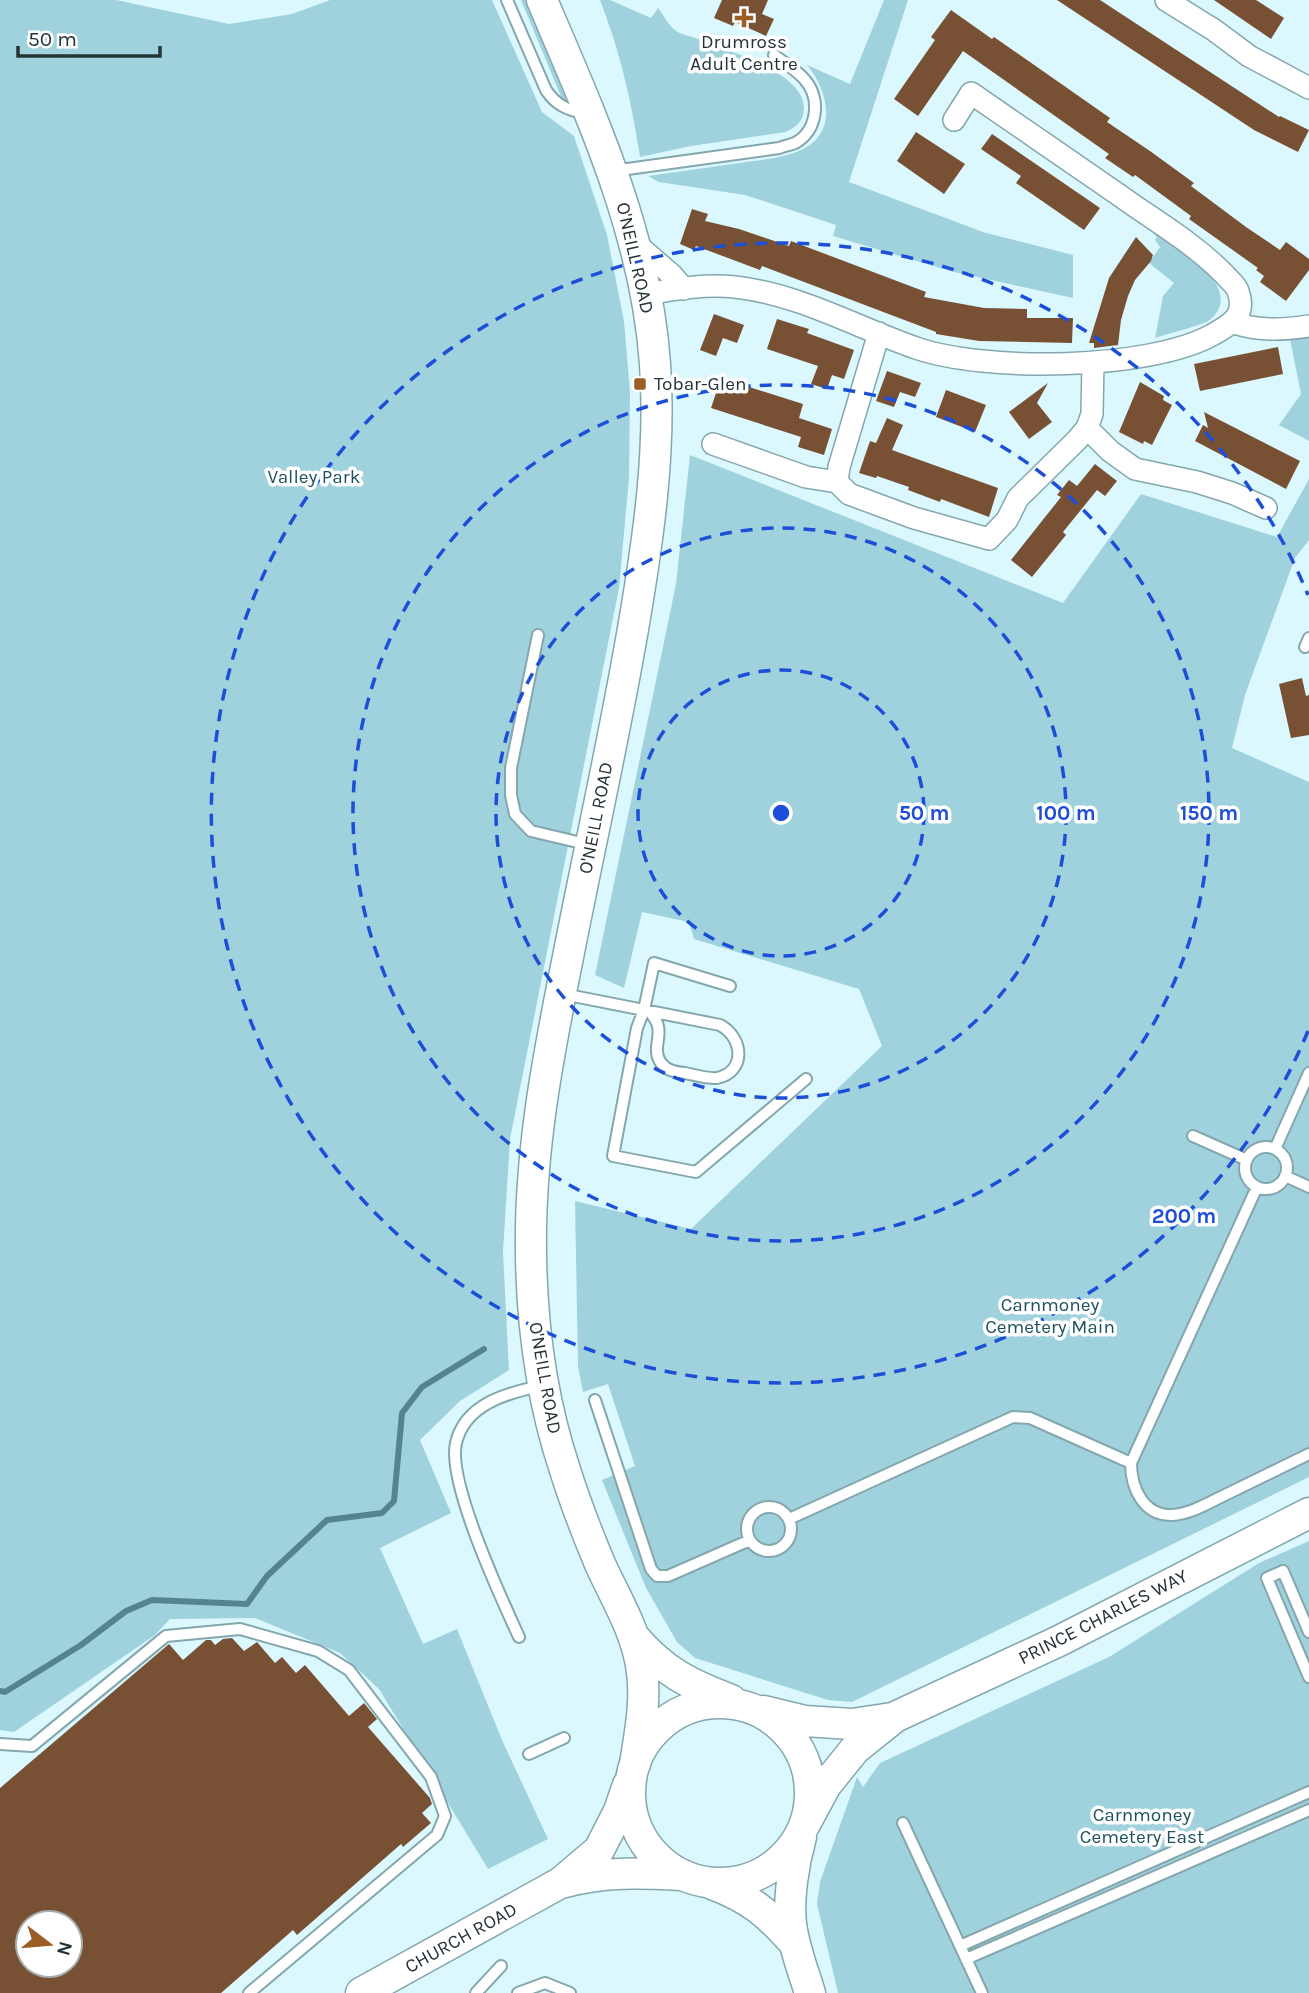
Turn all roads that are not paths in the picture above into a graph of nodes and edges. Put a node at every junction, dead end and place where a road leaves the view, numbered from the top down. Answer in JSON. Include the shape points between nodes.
{"nodes":[{"id":1,"x":507,"y":0,"type":"edge"},
{"id":2,"x":542,"y":0,"type":"edge"},
{"id":3,"x":1166,"y":0,"type":"edge"},
{"id":4,"x":774,"y":55,"type":"dead end"},
{"id":5,"x":1309,"y":88,"type":"edge"},
{"id":6,"x":590,"y":114,"type":"junction"},
{"id":7,"x":954,"y":120,"type":"dead end"},
{"id":8,"x":613,"y":171,"type":"junction"},
{"id":9,"x":635,"y":243,"type":"junction"},
{"id":10,"x":684,"y":289,"type":"junction"},
{"id":11,"x":646,"y":294,"type":"junction"},
{"id":12,"x":1234,"y":323,"type":"junction"},
{"id":13,"x":1309,"y":326,"type":"edge"},
{"id":14,"x":879,"y":333,"type":"junction"},
{"id":15,"x":1093,"y":362,"type":"junction"},
{"id":16,"x":1087,"y":428,"type":"junction"},
{"id":17,"x":712,"y":444,"type":"dead end"},
{"id":18,"x":837,"y":482,"type":"junction"},
{"id":19,"x":1266,"y":508,"type":"dead end"},
{"id":20,"x":538,"y":635,"type":"dead end"},
{"id":21,"x":590,"y":845,"type":"junction"},
{"id":22,"x":730,"y":986,"type":"dead end"},
{"id":23,"x":561,"y":994,"type":"junction"},
{"id":24,"x":647,"y":1011,"type":"junction"},
{"id":25,"x":1309,"y":1073,"type":"edge"},
{"id":26,"x":806,"y":1079,"type":"dead end"},
{"id":27,"x":1193,"y":1136,"type":"dead end"},
{"id":28,"x":1275,"y":1149,"type":"junction"},
{"id":29,"x":1247,"y":1160,"type":"junction"},
{"id":30,"x":1285,"y":1176,"type":"junction"},
{"id":31,"x":1257,"y":1186,"type":"junction"},
{"id":32,"x":1309,"y":1188,"type":"edge"},
{"id":33,"x":543,"y":1386,"type":"junction"},
{"id":34,"x":595,"y":1400,"type":"dead end"},
{"id":35,"x":1309,"y":1454,"type":"edge"},
{"id":36,"x":1131,"y":1463,"type":"junction"},
{"id":37,"x":1309,"y":1513,"type":"edge"},
{"id":38,"x":789,"y":1519,"type":"junction"},
{"id":39,"x":750,"y":1539,"type":"junction"},
{"id":40,"x":1309,"y":1632,"type":"edge"},
{"id":41,"x":634,"y":1636,"type":"junction"},
{"id":42,"x":519,"y":1637,"type":"dead end"},
{"id":43,"x":1309,"y":1677,"type":"edge"},
{"id":44,"x":747,"y":1706,"type":"junction"},
{"id":45,"x":895,"y":1717,"type":"junction"},
{"id":46,"x":564,"y":1738,"type":"dead end"},
{"id":47,"x":0,"y":1744,"type":"edge"},
{"id":48,"x":529,"y":1754,"type":"dead end"},
{"id":49,"x":633,"y":1770,"type":"junction"},
{"id":50,"x":1309,"y":1792,"type":"edge"},
{"id":51,"x":1309,"y":1810,"type":"edge"},
{"id":52,"x":903,"y":1822,"type":"dead end"},
{"id":53,"x":804,"y":1826,"type":"junction"},
{"id":54,"x":694,"y":1878,"type":"junction"},
{"id":55,"x":560,"y":1883,"type":"junction"},
{"id":56,"x":794,"y":1944,"type":"junction"},
{"id":57,"x":960,"y":1946,"type":"junction"},
{"id":58,"x":966,"y":1959,"type":"junction"},
{"id":59,"x":501,"y":1966,"type":"dead end"},
{"id":60,"x":254,"y":1992,"type":"edge"},
{"id":61,"x":361,"y":1993,"type":"edge"},
{"id":62,"x":476,"y":1993,"type":"edge"},
{"id":63,"x":518,"y":1993,"type":"edge"},
{"id":64,"x":570,"y":1993,"type":"edge"},
{"id":65,"x":810,"y":1993,"type":"edge"},
{"id":66,"x":982,"y":1993,"type":"edge"}],
"edges":[{"from":1,"to":6,"type":"lane","via":[[553,100],[572,111]]},
{"from":2,"to":6,"type":"main road","name":"O'NEILL ROAD"},
{"from":3,"to":5,"type":"street","via":[[1249,56]]},
{"from":4,"to":8,"type":"lane","via":[[803,78],[815,102],[815,118],[797,142]]},
{"from":6,"to":8,"type":"main road","name":"O'NEILL ROAD"},
{"from":7,"to":12,"type":"street","via":[[971,93],[1174,232],[1237,288],[1241,305]]},
{"from":8,"to":9,"type":"main road","name":"O'NEILL ROAD"},
{"from":9,"to":10,"type":"street"},
{"from":9,"to":11,"type":"main road","name":"O'NEILL ROAD"},
{"from":10,"to":11,"type":"street"},
{"from":10,"to":14,"type":"street","via":[[734,287],[766,292]]},
{"from":11,"to":21,"type":"main road","name":"O'NEILL ROAD","via":[[656,388],[653,493],[628,654]]},
{"from":12,"to":13,"type":"street","via":[[1255,330]]},
{"from":12,"to":15,"type":"street","via":[[1198,342]]},
{"from":14,"to":15,"type":"street","via":[[918,349],[975,361]]},
{"from":14,"to":18,"type":"street"},
{"from":15,"to":16,"type":"street","via":[[1092,414]]},
{"from":16,"to":18,"type":"street","via":[[1018,498],[1007,520],[989,539],[849,494]]},
{"from":16,"to":19,"type":"street","via":[[1135,469],[1197,482]]},
{"from":17,"to":18,"type":"street","via":[[806,477]]},
{"from":20,"to":21,"type":"lane","via":[[511,768],[515,814],[531,831]]},
{"from":21,"to":23,"type":"main road","name":"O'NEILL ROAD"},
{"from":22,"to":24,"type":"lane","via":[[654,963]]},
{"from":23,"to":24,"type":"lane"},
{"from":23,"to":33,"type":"main road","name":"O'NEILL ROAD","via":[[543,1089],[531,1197],[534,1314]]},
{"from":24,"to":24,"type":"lane","via":[[729,1030],[739,1051],[732,1069],[716,1078],[665,1067],[656,1050],[658,1026]]},
{"from":24,"to":26,"type":"lane","via":[[636,1028],[613,1156],[696,1172]]},
{"from":25,"to":28,"type":"lane"},
{"from":27,"to":29,"type":"lane"},
{"from":28,"to":29,"type":"lane","via":[[1259,1148]]},
{"from":28,"to":30,"type":"lane","via":[[1286,1163]]},
{"from":29,"to":31,"type":"lane","via":[[1247,1177]]},
{"from":30,"to":31,"type":"lane","via":[[1276,1186]]},
{"from":30,"to":32,"type":"lane"},
{"from":31,"to":36,"type":"lane"},
{"from":33,"to":41,"type":"main road","name":"O'NEILL ROAD","via":[[577,1507]]},
{"from":33,"to":42,"type":"lane","via":[[508,1393],[481,1407],[456,1443],[455,1463],[471,1522]]},
{"from":34,"to":39,"type":"lane","via":[[657,1576],[668,1576]]},
{"from":35,"to":36,"type":"lane","via":[[1195,1509],[1173,1515],[1157,1513],[1146,1505],[1131,1480]]},
{"from":36,"to":38,"type":"lane","via":[[1030,1418],[1013,1417]]},
{"from":37,"to":45,"type":"main road","name":"PRINCE CHARLES WAY","via":[[1059,1641]]},
{"from":38,"to":39,"type":"lane","via":[[773,1507],[760,1510],[747,1526]]},
{"from":38,"to":39,"type":"lane","via":[[791,1535],[776,1551],[761,1550]]},
{"from":40,"to":43,"type":"lane","via":[[1283,1571],[1266,1578]]},
{"from":41,"to":44,"type":"main road","name":"O'NEILL ROAD","via":[[665,1669]]},
{"from":41,"to":49,"type":"main road","name":"O'NEILL ROAD","via":[[642,1669],[641,1728]]},
{"from":44,"to":45,"type":"main road","name":"PRINCE CHARLES WAY","via":[[852,1724]]},
{"from":44,"to":49,"type":"main road","via":[[706,1703],[678,1713],[643,1746]]},
{"from":44,"to":53,"type":"main road","via":[[783,1728],[806,1763],[810,1804]]},
{"from":45,"to":53,"type":"main road","name":"PRINCE CHARLES WAY","via":[[855,1749],[826,1785]]},
{"from":46,"to":48,"type":"lane"},
{"from":47,"to":60,"type":"lane","via":[[32,1746],[166,1636],[240,1629],[318,1651],[349,1670],[431,1777],[445,1816],[438,1835]]},
{"from":49,"to":54,"type":"main road","via":[[632,1806],[640,1835],[666,1865]]},
{"from":49,"to":55,"type":"main road","name":"CHURCH ROAD","via":[[599,1850]]},
{"from":50,"to":57,"type":"lane"},
{"from":51,"to":58,"type":"lane"},
{"from":52,"to":57,"type":"lane"},
{"from":53,"to":54,"type":"main road","via":[[794,1845],[764,1871],[736,1881]]},
{"from":53,"to":56,"type":"main road","via":[[794,1861],[790,1921]]},
{"from":54,"to":55,"type":"main road","name":"CHURCH ROAD","via":[[616,1873]]},
{"from":54,"to":56,"type":"main road","via":[[746,1898],[768,1914]]},
{"from":55,"to":61,"type":"main road","name":"CHURCH ROAD"},
{"from":56,"to":65,"type":"main road"},
{"from":57,"to":58,"type":"lane"},
{"from":58,"to":66,"type":"lane"},
{"from":59,"to":62,"type":"lane"},
{"from":63,"to":64,"type":"lane","via":[[545,1983]]}]}
